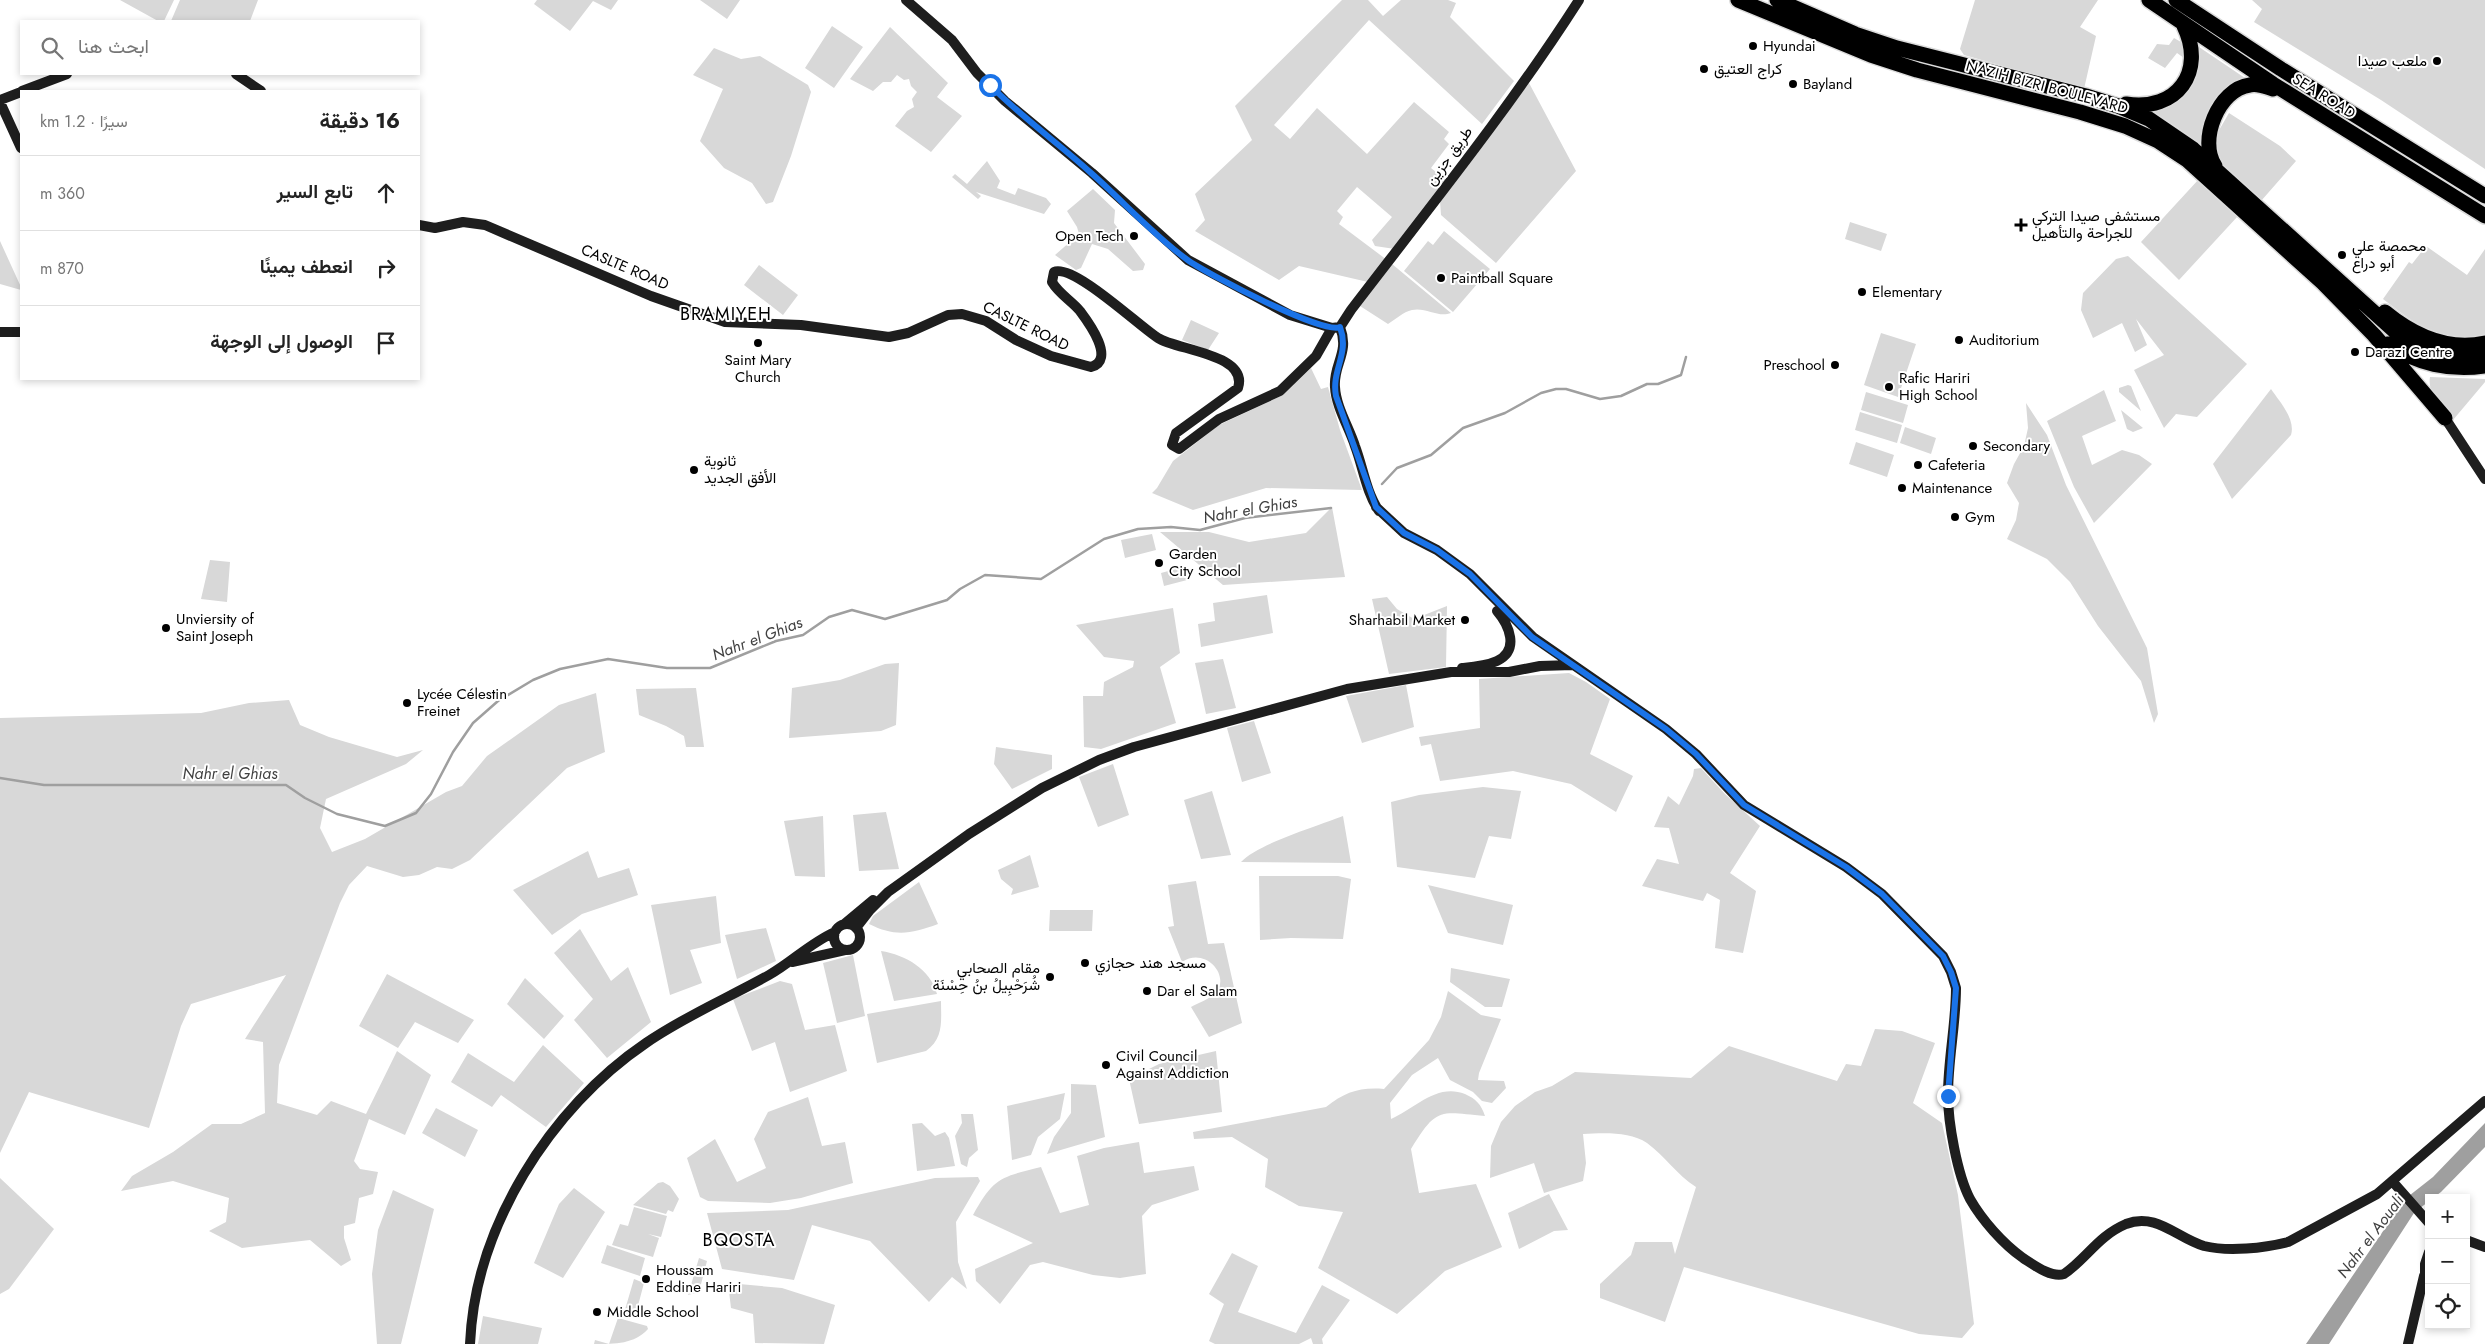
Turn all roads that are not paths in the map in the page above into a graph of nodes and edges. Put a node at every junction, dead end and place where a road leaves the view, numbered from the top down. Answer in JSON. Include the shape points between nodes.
{"nodes":[{"id":1,"x":906,"y":0,"type":"edge"},
{"id":2,"x":1579,"y":0,"type":"edge"},
{"id":3,"x":1738,"y":0,"type":"edge"},
{"id":4,"x":1777,"y":0,"type":"edge"},
{"id":5,"x":2149,"y":0,"type":"edge"},
{"id":6,"x":2176,"y":0,"type":"edge"},
{"id":7,"x":2184,"y":26,"type":"junction"},
{"id":8,"x":64,"y":75,"type":"edge"},
{"id":9,"x":237,"y":75,"type":"edge"},
{"id":10,"x":25,"y":90,"type":"edge"},
{"id":11,"x":260,"y":90,"type":"edge"},
{"id":12,"x":20,"y":92,"type":"edge"},
{"id":13,"x":2086,"y":96,"type":"junction"},
{"id":14,"x":2291,"y":96,"type":"junction"},
{"id":15,"x":0,"y":101,"type":"edge"},
{"id":16,"x":20,"y":146,"type":"edge"},
{"id":17,"x":2425,"y":157,"type":"junction"},
{"id":18,"x":2219,"y":171,"type":"junction"},
{"id":19,"x":2415,"y":173,"type":"junction"},
{"id":20,"x":2485,"y":196,"type":"edge"},
{"id":21,"x":2485,"y":216,"type":"edge"},
{"id":22,"x":420,"y":225,"type":"edge"},
{"id":23,"x":2326,"y":271,"type":"junction"},
{"id":24,"x":1336,"y":328,"type":"junction"},
{"id":25,"x":0,"y":332,"type":"edge"},
{"id":26,"x":20,"y":332,"type":"edge"},
{"id":27,"x":2374,"y":335,"type":"junction"},
{"id":28,"x":2485,"y":343,"type":"edge"},
{"id":29,"x":2485,"y":353,"type":"edge"},
{"id":30,"x":2485,"y":366,"type":"edge"},
{"id":31,"x":2447,"y":367,"type":"junction"},
{"id":32,"x":2445,"y":418,"type":"junction"},
{"id":33,"x":2485,"y":479,"type":"edge"},
{"id":34,"x":1491,"y":597,"type":"junction"},
{"id":35,"x":1510,"y":628,"type":"junction"},
{"id":36,"x":1532,"y":637,"type":"junction"},
{"id":37,"x":1509,"y":646,"type":"junction"},
{"id":38,"x":1550,"y":650,"type":"junction"},
{"id":39,"x":1502,"y":658,"type":"junction"},
{"id":40,"x":1573,"y":664,"type":"junction"},
{"id":41,"x":1540,"y":666,"type":"junction"},
{"id":42,"x":1452,"y":672,"type":"junction"},
{"id":43,"x":1509,"y":672,"type":"junction"},
{"id":44,"x":888,"y":892,"type":"junction"},
{"id":45,"x":839,"y":928,"type":"junction"},
{"id":46,"x":856,"y":928,"type":"junction"},
{"id":47,"x":845,"y":950,"type":"junction"},
{"id":48,"x":792,"y":962,"type":"junction"},
{"id":49,"x":2485,"y":1102,"type":"edge"},
{"id":50,"x":2395,"y":1181,"type":"junction"},
{"id":51,"x":2405,"y":1192,"type":"junction"},
{"id":52,"x":2425,"y":1212,"type":"edge"},
{"id":53,"x":2425,"y":1218,"type":"edge"},
{"id":54,"x":2470,"y":1235,"type":"edge"},
{"id":55,"x":2470,"y":1241,"type":"edge"},
{"id":56,"x":2485,"y":1241,"type":"edge"},
{"id":57,"x":2485,"y":1247,"type":"edge"},
{"id":58,"x":2425,"y":1280,"type":"edge"},
{"id":59,"x":470,"y":1344,"type":"edge"},
{"id":60,"x":2408,"y":1344,"type":"edge"}],
"edges":[{"from":1,"to":24,"type":"street","via":[[952,40],[1005,101],[1092,173],[1188,260],[1290,315]]},
{"from":2,"to":24,"type":"street","name":"طريق جزين","via":[[1554,40],[1426,213]]},
{"from":3,"to":27,"type":"highway","name":"NAZIH BIZRI BOULEVARD","via":[[1871,56],[2080,112],[2125,126],[2158,141],[2187,160]]},
{"from":4,"to":13,"type":"highway","name":"NAZIH BIZRI BOULEVARD","via":[[1855,34],[1897,48]]},
{"from":5,"to":7,"type":"highway","name":"SEA ROAD"},
{"from":6,"to":17,"type":"highway","name":"SEA ROAD"},
{"from":7,"to":13,"type":"highway","via":[[2192,50],[2191,65],[2182,86],[2170,98],[2143,106]]},
{"from":7,"to":14,"type":"highway","name":"SEA ROAD"},
{"from":8,"to":10,"type":"street"},
{"from":9,"to":11,"type":"street"},
{"from":12,"to":15,"type":"street"},
{"from":13,"to":18,"type":"highway","name":"NAZIH BIZRI BOULEVARD","via":[[2149,119]]},
{"from":14,"to":18,"type":"highway","via":[[2252,84],[2228,98],[2213,121],[2208,143],[2210,157]]},
{"from":14,"to":19,"type":"highway","name":"SEA ROAD"},
{"from":15,"to":16,"type":"street"},
{"from":17,"to":19,"type":"highway"},
{"from":17,"to":20,"type":"highway","name":"SEA ROAD"},
{"from":18,"to":23,"type":"highway","name":"NAZIH BIZRI BOULEVARD"},
{"from":19,"to":21,"type":"highway","name":"SEA ROAD"},
{"from":22,"to":24,"type":"street","name":"CASLTE ROAD","via":[[435,228],[463,222],[485,225],[651,296],[725,322],[801,325],[889,337],[908,333],[948,315],[962,314],[986,321],[1016,340],[1064,361],[1095,366],[1101,357],[1100,344],[1080,310],[1052,282],[1054,272],[1063,271],[1093,287],[1158,338],[1214,356],[1237,373],[1238,388],[1174,437],[1172,445],[1178,449],[1219,418],[1272,396],[1285,387],[1316,356]]},
{"from":23,"to":28,"type":"highway","via":[[2416,333],[2447,343]]},
{"from":23,"to":29,"type":"highway","name":"NAZIH BIZRI BOULEVARD","via":[[2406,340],[2428,350],[2454,355]]},
{"from":24,"to":34,"type":"street","via":[[1344,339],[1335,382],[1336,396],[1376,507],[1396,528],[1470,574]]},
{"from":25,"to":26,"type":"street"},
{"from":27,"to":31,"type":"highway","via":[[2408,355]]},
{"from":27,"to":32,"type":"highway"},
{"from":30,"to":31,"type":"highway"},
{"from":31,"to":32,"type":"highway","via":[[2430,369],[2423,377],[2426,388]]},
{"from":32,"to":33,"type":"street"},
{"from":34,"to":35,"type":"street"},
{"from":34,"to":36,"type":"street"},
{"from":35,"to":36,"type":"street"},
{"from":35,"to":37,"type":"street"},
{"from":36,"to":37,"type":"street","via":[[1522,637]]},
{"from":36,"to":38,"type":"street"},
{"from":37,"to":39,"type":"street"},
{"from":38,"to":40,"type":"street"},
{"from":38,"to":41,"type":"street","via":[[1549,660]]},
{"from":39,"to":42,"type":"street","via":[[1490,664]]},
{"from":39,"to":43,"type":"street"},
{"from":40,"to":41,"type":"street"},
{"from":40,"to":50,"type":"street","via":[[1666,729],[1696,754],[1744,805],[1840,862],[1882,894],[1943,956],[1956,988],[1948,1096],[1961,1172],[1970,1198],[1983,1217],[2007,1246],[2029,1262],[2053,1275],[2064,1274],[2106,1235],[2137,1221],[2160,1224],[2204,1246],[2243,1248],[2276,1245],[2288,1242],[2356,1206]]},
{"from":41,"to":43,"type":"street"},
{"from":42,"to":43,"type":"street"},
{"from":42,"to":44,"type":"street","via":[[1347,689],[1167,736],[1099,760],[1042,788]]},
{"from":44,"to":45,"type":"street","via":[[864,906]]},
{"from":44,"to":46,"type":"street"},
{"from":45,"to":46,"type":"street"},
{"from":45,"to":47,"type":"street","via":[[835,942]]},
{"from":45,"to":48,"type":"street","via":[[807,948]]},
{"from":46,"to":47,"type":"street","via":[[860,937],[858,945],[852,950]]},
{"from":47,"to":48,"type":"street"},
{"from":48,"to":59,"type":"street","via":[[644,1044],[599,1082],[566,1116],[527,1168],[503,1214],[479,1287]]},
{"from":49,"to":50,"type":"street"},
{"from":50,"to":51,"type":"street"},
{"from":51,"to":52,"type":"street"},
{"from":51,"to":53,"type":"street"},
{"from":54,"to":56,"type":"street"},
{"from":55,"to":57,"type":"street"},
{"from":58,"to":60,"type":"street"}]}
